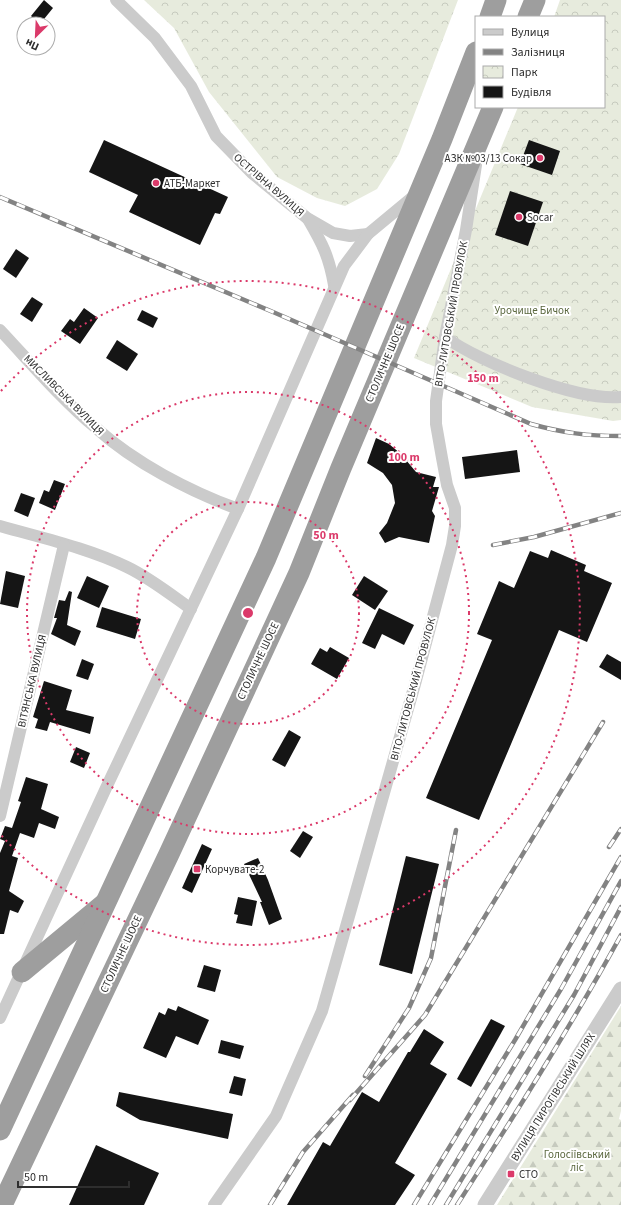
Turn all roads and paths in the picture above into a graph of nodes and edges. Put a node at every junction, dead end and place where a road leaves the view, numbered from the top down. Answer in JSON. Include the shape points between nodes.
{"nodes":[{"id":1,"x":116,"y":0,"type":"edge"},
{"id":2,"x":496,"y":0,"type":"edge"},
{"id":3,"x":535,"y":0,"type":"edge"},
{"id":4,"x":490,"y":16,"type":"edge"},
{"id":5,"x":528,"y":16,"type":"edge"},
{"id":6,"x":475,"y":54,"type":"edge"},
{"id":7,"x":493,"y":108,"type":"edge"},
{"id":8,"x":479,"y":142,"type":"junction"},
{"id":9,"x":420,"y":190,"type":"junction"},
{"id":10,"x":307,"y":218,"type":"junction"},
{"id":11,"x":368,"y":234,"type":"junction"},
{"id":12,"x":334,"y":285,"type":"junction"},
{"id":13,"x":0,"y":330,"type":"edge"},
{"id":14,"x":445,"y":338,"type":"junction"},
{"id":15,"x":621,"y":397,"type":"edge"},
{"id":16,"x":238,"y":510,"type":"junction"},
{"id":17,"x":0,"y":526,"type":"edge"},
{"id":18,"x":64,"y":545,"type":"junction"},
{"id":19,"x":191,"y":609,"type":"junction"},
{"id":20,"x":0,"y":816,"type":"edge"},
{"id":21,"x":109,"y":900,"type":"junction"},
{"id":22,"x":22,"y":972,"type":"junction"},
{"id":23,"x":621,"y":990,"type":"edge"},
{"id":24,"x":0,"y":1018,"type":"edge"},
{"id":25,"x":0,"y":1130,"type":"edge"},
{"id":26,"x":2,"y":1205,"type":"edge"},
{"id":27,"x":214,"y":1205,"type":"edge"},
{"id":28,"x":485,"y":1205,"type":"edge"}],
"edges":[{"from":1,"to":10,"type":"street","name":"ОСТРІВНА ВУЛИЦЯ","via":[[155,38],[191,86],[216,136],[252,173]]},
{"from":2,"to":4,"type":"highway"},
{"from":3,"to":5,"type":"highway"},
{"from":6,"to":9,"type":"highway"},
{"from":7,"to":8,"type":"highway","name":"СТОЛИЧНЕ ШОСЕ"},
{"from":8,"to":14,"type":"street","name":"ВІТО-ЛИТОВСЬКИЙ ПРОВУЛОК","via":[[466,230]]},
{"from":8,"to":26,"type":"highway","name":"СТОЛИЧНЕ ШОСЕ","via":[[344,460],[299,573],[166,861]]},
{"from":9,"to":11,"type":"street"},
{"from":9,"to":21,"type":"highway","via":[[266,558]]},
{"from":10,"to":11,"type":"street","name":"ОСТРІВНА ВУЛИЦЯ","via":[[332,233],[350,236]]},
{"from":10,"to":12,"type":"street","name":"ОСТРІВНА ВУЛИЦЯ","via":[[324,246]]},
{"from":11,"to":12,"type":"street","via":[[344,266]]},
{"from":12,"to":16,"type":"street"},
{"from":13,"to":16,"type":"street","name":"МИСЛИВСЬКА ВУЛИЦЯ","via":[[90,423],[118,445],[184,485]]},
{"from":14,"to":15,"type":"street","via":[[490,363],[537,380],[573,391],[608,398]]},
{"from":14,"to":27,"type":"street","name":"ВІТО-ЛИТОВСЬКИЙ ПРОВУЛОК","via":[[436,401],[436,424],[447,485],[455,508],[455,526],[415,684],[322,1011],[276,1116]]},
{"from":16,"to":19,"type":"street"},
{"from":17,"to":18,"type":"street"},
{"from":18,"to":19,"type":"street","via":[[128,567]]},
{"from":18,"to":20,"type":"street","name":"ВІТЯНСЬКА ВУЛИЦЯ"},
{"from":19,"to":22,"type":"street"},
{"from":21,"to":22,"type":"highway"},
{"from":21,"to":25,"type":"highway"},
{"from":22,"to":24,"type":"street"},
{"from":23,"to":28,"type":"street","name":"ВУЛИЦЯ ПИРОГІВСЬКИЙ ШЛЯХ"}]}
